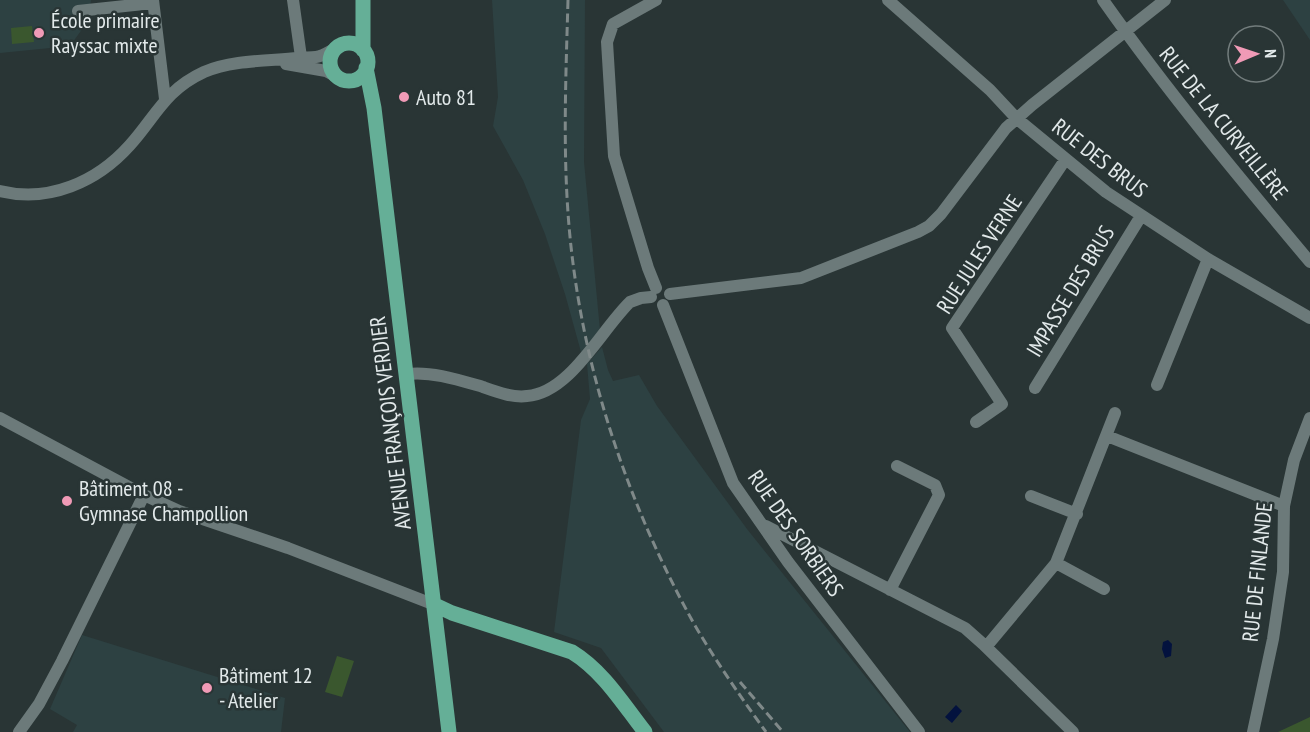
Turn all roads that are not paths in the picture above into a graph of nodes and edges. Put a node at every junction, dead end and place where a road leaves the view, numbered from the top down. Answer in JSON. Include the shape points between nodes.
{"nodes":[{"id":1,"x":293,"y":0,"type":"edge"},
{"id":2,"x":363,"y":0,"type":"edge"},
{"id":3,"x":656,"y":0,"type":"edge"},
{"id":4,"x":888,"y":0,"type":"edge"},
{"id":5,"x":1103,"y":0,"type":"edge"},
{"id":6,"x":1165,"y":0,"type":"edge"},
{"id":7,"x":153,"y":2,"type":"edge"},
{"id":8,"x":121,"y":3,"type":"edge"},
{"id":9,"x":78,"y":10,"type":"dead end"},
{"id":10,"x":1126,"y":29,"type":"junction"},
{"id":11,"x":362,"y":33,"type":"junction"},
{"id":12,"x":343,"y":46,"type":"junction"},
{"id":13,"x":363,"y":50,"type":"junction"},
{"id":14,"x":301,"y":57,"type":"junction"},
{"id":15,"x":274,"y":60,"type":"junction"},
{"id":16,"x":366,"y":68,"type":"junction"},
{"id":17,"x":337,"y":77,"type":"junction"},
{"id":18,"x":352,"y":80,"type":"junction"},
{"id":19,"x":165,"y":99,"type":"junction"},
{"id":20,"x":374,"y":108,"type":"junction"},
{"id":21,"x":1016,"y":118,"type":"junction"},
{"id":22,"x":1065,"y":160,"type":"junction"},
{"id":23,"x":0,"y":191,"type":"edge"},
{"id":24,"x":1141,"y":216,"type":"junction"},
{"id":25,"x":1208,"y":260,"type":"junction"},
{"id":26,"x":1310,"y":262,"type":"edge"},
{"id":27,"x":653,"y":292,"type":"junction"},
{"id":28,"x":670,"y":294,"type":"junction"},
{"id":29,"x":663,"y":305,"type":"junction"},
{"id":30,"x":1310,"y":318,"type":"edge"},
{"id":31,"x":407,"y":374,"type":"junction"},
{"id":32,"x":1157,"y":385,"type":"dead end"},
{"id":33,"x":1035,"y":388,"type":"dead end"},
{"id":34,"x":1115,"y":413,"type":"dead end"},
{"id":35,"x":0,"y":418,"type":"edge"},
{"id":36,"x":1310,"y":418,"type":"edge"},
{"id":37,"x":976,"y":422,"type":"dead end"},
{"id":38,"x":1107,"y":436,"type":"junction"},
{"id":39,"x":897,"y":466,"type":"dead end"},
{"id":40,"x":144,"y":495,"type":"junction"},
{"id":41,"x":1031,"y":496,"type":"dead end"},
{"id":42,"x":1284,"y":506,"type":"junction"},
{"id":43,"x":1077,"y":514,"type":"junction"},
{"id":44,"x":764,"y":525,"type":"junction"},
{"id":45,"x":803,"y":546,"type":"junction"},
{"id":46,"x":788,"y":562,"type":"junction"},
{"id":47,"x":1056,"y":563,"type":"junction"},
{"id":48,"x":1104,"y":589,"type":"dead end"},
{"id":49,"x":890,"y":590,"type":"junction"},
{"id":50,"x":435,"y":605,"type":"junction"},
{"id":51,"x":986,"y":647,"type":"junction"},
{"id":52,"x":19,"y":732,"type":"edge"},
{"id":53,"x":449,"y":732,"type":"edge"},
{"id":54,"x":645,"y":732,"type":"edge"},
{"id":55,"x":919,"y":732,"type":"edge"},
{"id":56,"x":1073,"y":732,"type":"edge"},
{"id":57,"x":1253,"y":732,"type":"edge"}],
"edges":[{"from":1,"to":14,"type":"street"},
{"from":2,"to":11,"type":"main road"},
{"from":3,"to":27,"type":"street","via":[[613,24],[607,42],[614,156]]},
{"from":4,"to":21,"type":"street","name":"RUE DES BRUS"},
{"from":5,"to":10,"type":"street","name":"RUE DE LA CURVEILLÈRE"},
{"from":6,"to":10,"type":"street"},
{"from":7,"to":8,"type":"street"},
{"from":7,"to":19,"type":"street"},
{"from":8,"to":9,"type":"street"},
{"from":10,"to":21,"type":"street"},
{"from":10,"to":26,"type":"street","name":"RUE DE LA CURVEILLÈRE","via":[[1209,142]]},
{"from":11,"to":12,"type":"main road"},
{"from":11,"to":13,"type":"main road"},
{"from":12,"to":13,"type":"main road"},
{"from":12,"to":14,"type":"street","via":[[317,57]]},
{"from":12,"to":17,"type":"main road","via":[[332,53],[330,66]]},
{"from":13,"to":16,"type":"main road"},
{"from":14,"to":15,"type":"street"},
{"from":15,"to":17,"type":"street"},
{"from":15,"to":19,"type":"street","via":[[233,64],[205,72]]},
{"from":16,"to":18,"type":"main road"},
{"from":16,"to":20,"type":"main road","name":"AVENUE FRANÇOIS VERDIER"},
{"from":17,"to":18,"type":"main road"},
{"from":18,"to":20,"type":"main road"},
{"from":19,"to":23,"type":"street","via":[[130,146],[96,175],[70,189],[45,194]]},
{"from":20,"to":31,"type":"main road","name":"AVENUE FRANÇOIS VERDIER"},
{"from":21,"to":22,"type":"street","name":"RUE DES BRUS"},
{"from":21,"to":28,"type":"street","via":[[941,214],[913,235],[801,278]]},
{"from":22,"to":24,"type":"street","name":"RUE DES BRUS"},
{"from":22,"to":37,"type":"street","name":"RUE JULES VERNE","via":[[952,328],[1002,404]]},
{"from":24,"to":25,"type":"street","name":"RUE DES BRUS"},
{"from":24,"to":33,"type":"street","name":"IMPASSE DES BRUS"},
{"from":25,"to":30,"type":"street","name":"RUE DES BRUS"},
{"from":25,"to":32,"type":"street"},
{"from":27,"to":28,"type":"street","via":[[664,287]]},
{"from":27,"to":29,"type":"street","via":[[657,304]]},
{"from":27,"to":31,"type":"street","via":[[630,302],[570,374],[544,393],[518,396],[420,372]]},
{"from":28,"to":29,"type":"street"},
{"from":29,"to":44,"type":"street","name":"RUE DES SORBIERS","via":[[733,483]]},
{"from":31,"to":50,"type":"main road","name":"AVENUE FRANÇOIS VERDIER"},
{"from":34,"to":38,"type":"street"},
{"from":35,"to":40,"type":"street"},
{"from":36,"to":42,"type":"street","name":"RUE DE FINLANDE","via":[[1294,460]]},
{"from":38,"to":42,"type":"street"},
{"from":38,"to":43,"type":"street"},
{"from":39,"to":49,"type":"street","via":[[934,485],[939,495]]},
{"from":40,"to":50,"type":"street"},
{"from":40,"to":52,"type":"street","via":[[62,661]]},
{"from":41,"to":43,"type":"street"},
{"from":42,"to":57,"type":"street","name":"RUE DE FINLANDE","via":[[1283,572]]},
{"from":43,"to":47,"type":"street"},
{"from":44,"to":45,"type":"street"},
{"from":44,"to":46,"type":"street","name":"RUE DES SORBIERS"},
{"from":45,"to":46,"type":"street","via":[[796,548]]},
{"from":45,"to":49,"type":"street"},
{"from":46,"to":55,"type":"street","name":"RUE DES SORBIERS"},
{"from":47,"to":48,"type":"street"},
{"from":47,"to":51,"type":"street"},
{"from":49,"to":51,"type":"street","via":[[965,628]]},
{"from":50,"to":53,"type":"main road","name":"AVENUE FRANÇOIS VERDIER"},
{"from":50,"to":54,"type":"main road","via":[[572,652],[599,673]]},
{"from":51,"to":56,"type":"street"}]}
